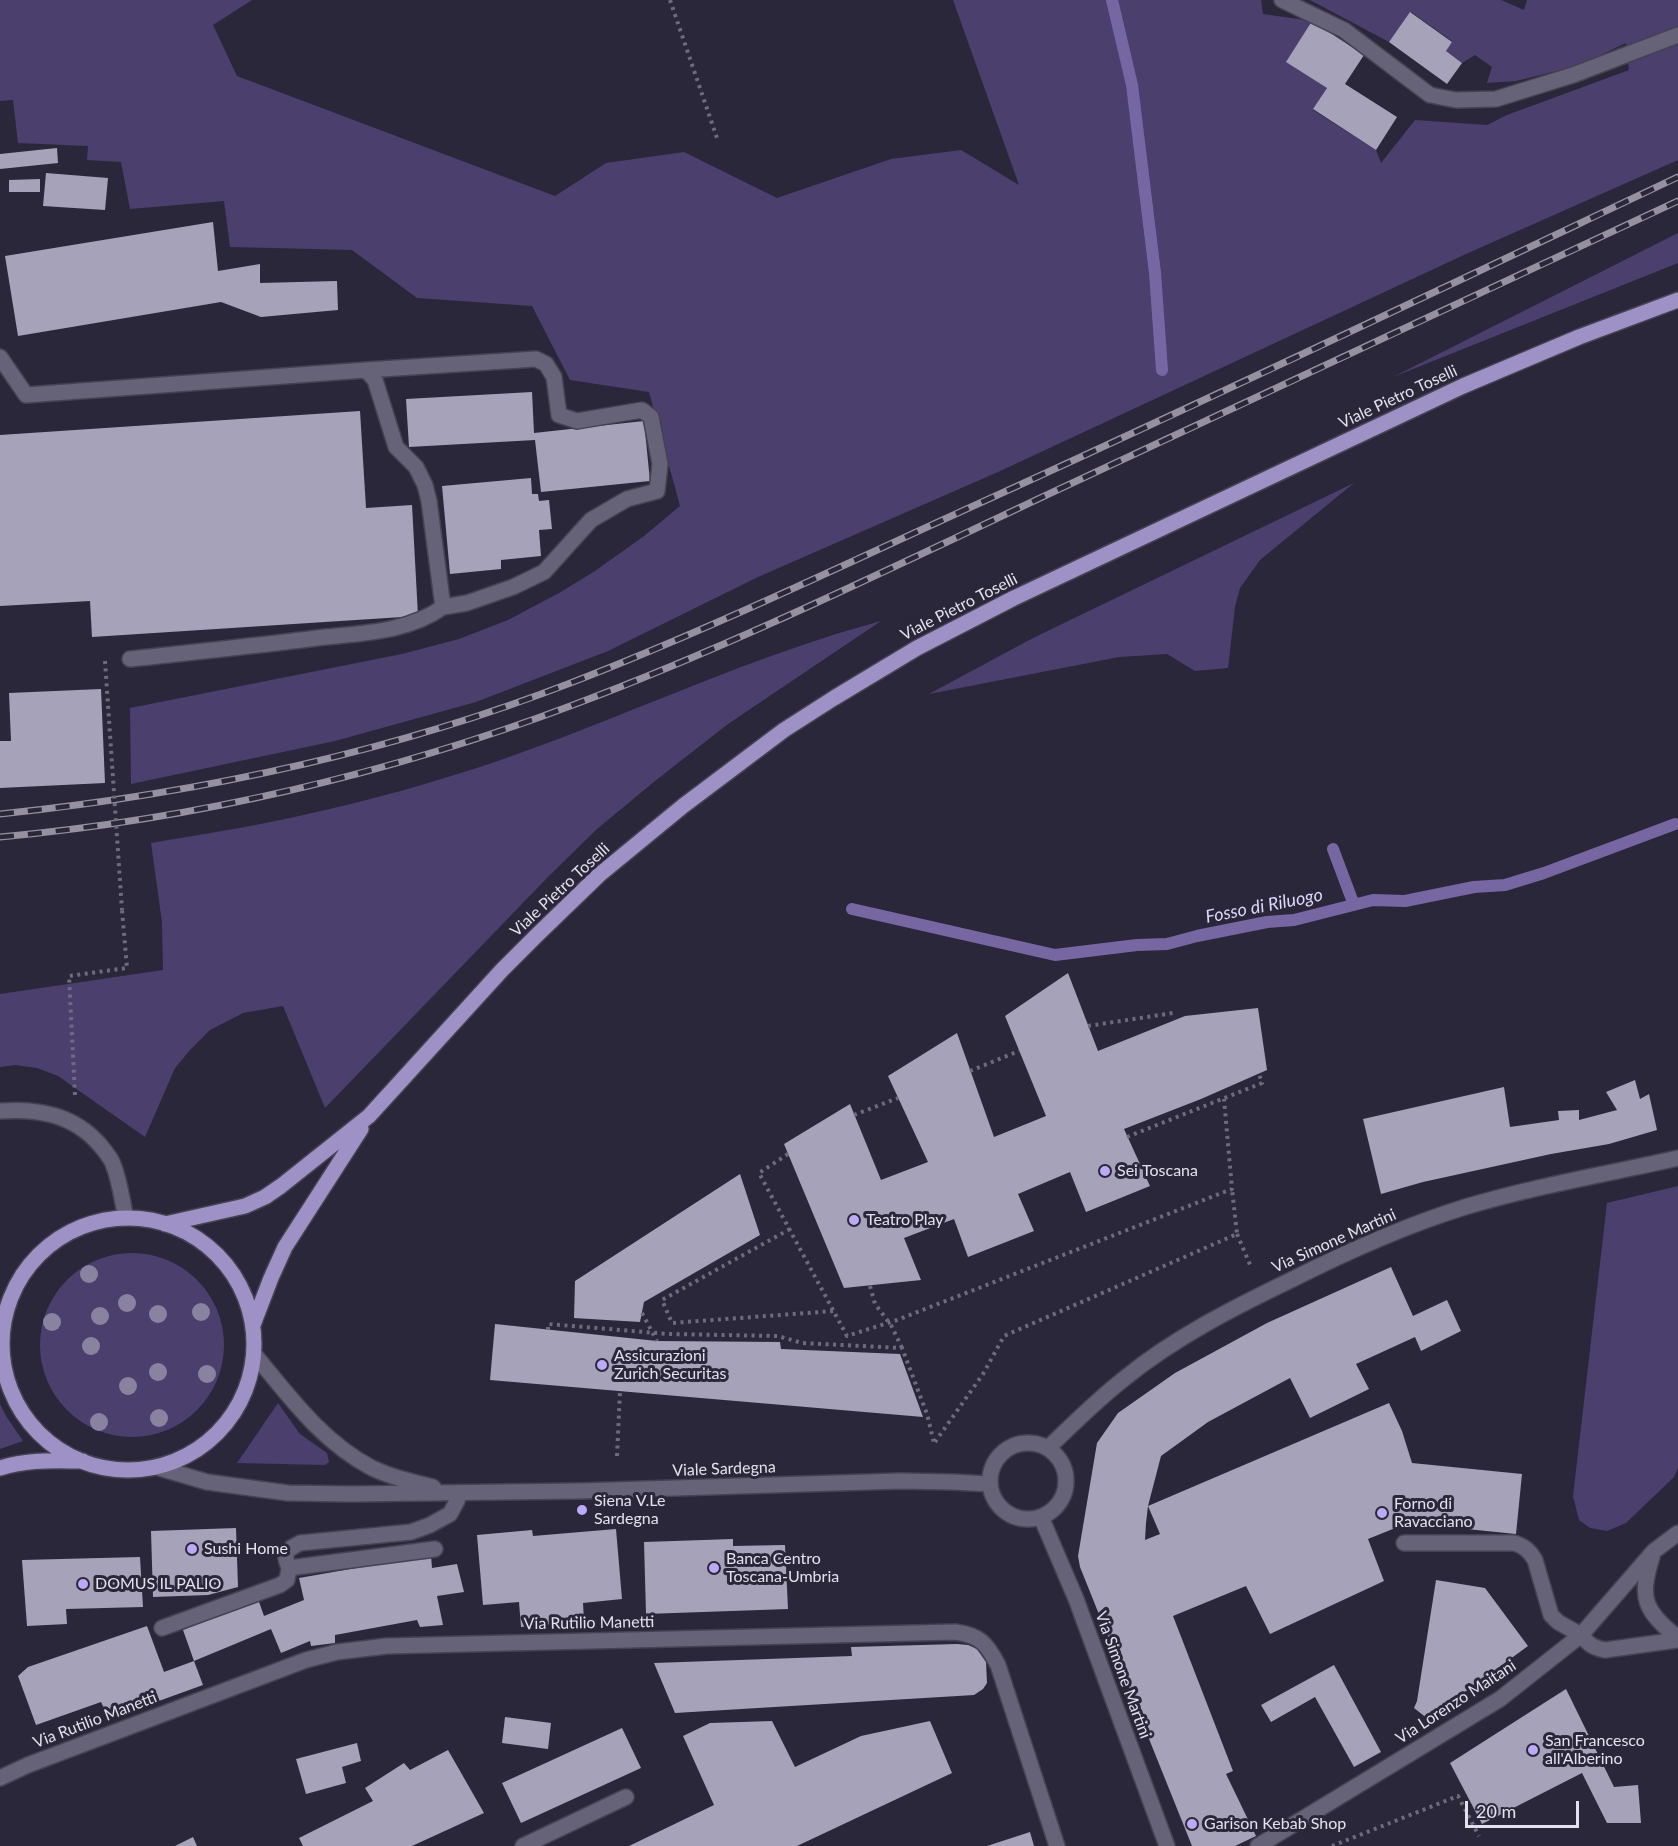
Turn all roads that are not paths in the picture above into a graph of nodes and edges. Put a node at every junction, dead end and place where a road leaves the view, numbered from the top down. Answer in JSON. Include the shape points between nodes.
{"nodes":[{"id":1,"x":1282,"y":0,"type":"edge"},
{"id":2,"x":1678,"y":35,"type":"edge"},
{"id":3,"x":1678,"y":300,"type":"edge"},
{"id":4,"x":0,"y":357,"type":"edge"},
{"id":5,"x":366,"y":370,"type":"junction"},
{"id":6,"x":443,"y":607,"type":"junction"},
{"id":7,"x":130,"y":659,"type":"dead end"},
{"id":8,"x":0,"y":1111,"type":"edge"},
{"id":9,"x":369,"y":1116,"type":"junction"},
{"id":10,"x":1678,"y":1158,"type":"edge"},
{"id":11,"x":126,"y":1218,"type":"junction"},
{"id":12,"x":165,"y":1224,"type":"junction"},
{"id":13,"x":253,"y":1325,"type":"junction"},
{"id":14,"x":254,"y":1354,"type":"junction"},
{"id":15,"x":1,"y":1358,"type":"edge"},
{"id":16,"x":1048,"y":1448,"type":"junction"},
{"id":17,"x":90,"y":1462,"type":"junction"},
{"id":18,"x":156,"y":1467,"type":"junction"},
{"id":19,"x":0,"y":1468,"type":"edge"},
{"id":20,"x":989,"y":1484,"type":"junction"},
{"id":21,"x":459,"y":1493,"type":"junction"},
{"id":22,"x":1041,"y":1517,"type":"junction"},
{"id":23,"x":1678,"y":1533,"type":"edge"},
{"id":24,"x":1404,"y":1544,"type":"dead end"},
{"id":25,"x":435,"y":1548,"type":"dead end"},
{"id":26,"x":1654,"y":1551,"type":"junction"},
{"id":27,"x":289,"y":1568,"type":"junction"},
{"id":28,"x":162,"y":1628,"type":"dead end"},
{"id":29,"x":1581,"y":1635,"type":"junction"},
{"id":30,"x":1678,"y":1639,"type":"edge"},
{"id":31,"x":0,"y":1778,"type":"edge"},
{"id":32,"x":626,"y":1797,"type":"dead end"},
{"id":33,"x":523,"y":1846,"type":"edge"},
{"id":34,"x":1057,"y":1846,"type":"edge"},
{"id":35,"x":1167,"y":1846,"type":"edge"},
{"id":36,"x":1258,"y":1846,"type":"edge"}],
"edges":[{"from":1,"to":2,"type":"street","via":[[1344,30],[1430,96],[1456,100],[1496,99]]},
{"from":3,"to":9,"type":"main road","name":"Viale Pietro Toselli","via":[[1483,378],[1195,512],[964,623],[834,698],[725,773],[599,875],[502,970]]},
{"from":4,"to":5,"type":"street","via":[[26,395]]},
{"from":5,"to":6,"type":"street","via":[[375,380],[396,447],[416,466],[425,485]]},
{"from":5,"to":6,"type":"street","via":[[536,359],[546,364],[554,376],[559,415],[577,421],[642,410],[651,417],[660,464],[657,491],[627,499],[591,520],[544,572],[467,603]]},
{"from":6,"to":7,"type":"street","via":[[410,625],[381,630]]},
{"from":8,"to":11,"type":"street","via":[[56,1116],[91,1135],[113,1164]]},
{"from":9,"to":12,"type":"main road","name":"Viale Pietro Toselli","via":[[265,1197],[235,1209]]},
{"from":9,"to":13,"type":"main road","name":"Viale Pietro Toselli","via":[[285,1247]]},
{"from":10,"to":16,"type":"street","name":"Via Simone Martini","via":[[1467,1207],[1354,1249],[1237,1307],[1163,1351],[1108,1392]]},
{"from":11,"to":12,"type":"main road","name":"Viale Sardegna"},
{"from":11,"to":15,"type":"main road","name":"Viale Sardegna","via":[[106,1220],[65,1235],[33,1260],[21,1276],[5,1315]]},
{"from":12,"to":13,"type":"main road","name":"Viale Sardegna","via":[[197,1239],[224,1262],[243,1292]]},
{"from":13,"to":14,"type":"main road","name":"Viale Sardegna"},
{"from":14,"to":18,"type":"main road","name":"Viale Sardegna","via":[[247,1387],[224,1426],[202,1447]]},
{"from":14,"to":21,"type":"street","name":"Viale Sardegna","via":[[315,1426],[341,1448],[389,1475]]},
{"from":15,"to":17,"type":"main road","name":"Viale Sardegna","via":[[10,1391],[28,1419],[57,1445]]},
{"from":16,"to":20,"type":"street","via":[[1025,1443],[1002,1452],[990,1473]]},
{"from":16,"to":22,"type":"street","via":[[1064,1467],[1065,1491],[1052,1511]]},
{"from":17,"to":18,"type":"main road","name":"Viale Sardegna","via":[[127,1468]]},
{"from":17,"to":19,"type":"main road","name":"Viale Sardegna","via":[[40,1460]]},
{"from":18,"to":21,"type":"street","name":"Viale Sardegna","via":[[207,1482],[288,1493]]},
{"from":20,"to":21,"type":"street","name":"Viale Sardegna","via":[[900,1481]]},
{"from":20,"to":22,"type":"street","via":[[992,1496],[1007,1514],[1018,1519]]},
{"from":21,"to":27,"type":"street","via":[[450,1514],[430,1526],[411,1532],[300,1544],[286,1553]]},
{"from":22,"to":35,"type":"street","name":"Via Simone Martini","via":[[1076,1599]]},
{"from":23,"to":26,"type":"street","name":"Via Lorenzo Maitani"},
{"from":24,"to":29,"type":"street","via":[[1522,1546],[1535,1560],[1551,1616]]},
{"from":25,"to":27,"type":"street"},
{"from":26,"to":29,"type":"street","name":"Via Lorenzo Maitani"},
{"from":26,"to":30,"type":"street","via":[[1645,1581],[1647,1604],[1658,1621]]},
{"from":27,"to":28,"type":"street","via":[[287,1580],[280,1585]]},
{"from":29,"to":30,"type":"street","via":[[1588,1645],[1605,1650]]},
{"from":29,"to":36,"type":"street","name":"Via Lorenzo Maitani","via":[[1482,1711]]},
{"from":31,"to":34,"type":"street","name":"Via Rutilio Manetti","via":[[276,1670],[360,1648],[955,1632],[982,1641],[998,1665]]},
{"from":32,"to":33,"type":"street"}]}
